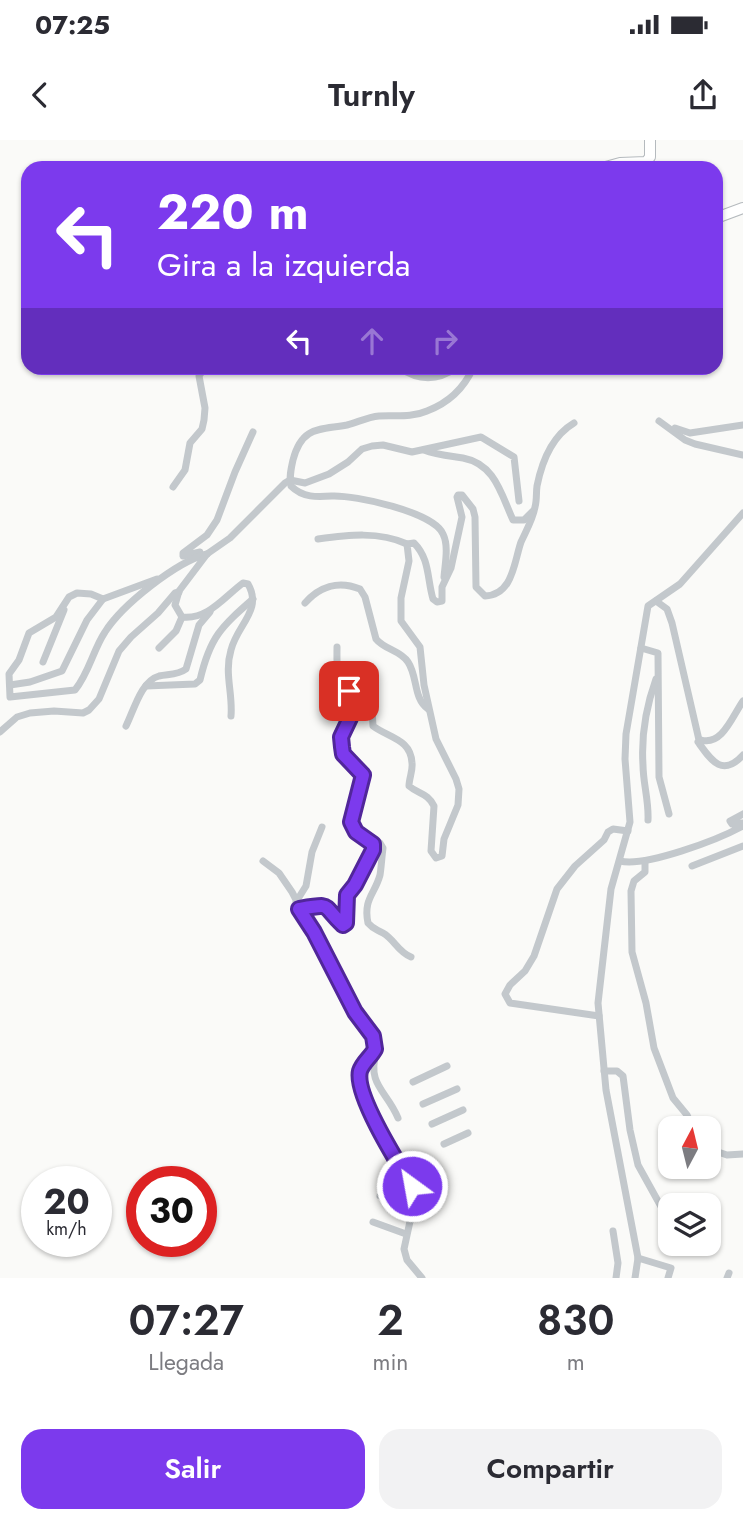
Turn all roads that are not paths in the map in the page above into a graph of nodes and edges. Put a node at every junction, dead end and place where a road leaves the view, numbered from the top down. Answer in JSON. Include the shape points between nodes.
{"nodes":[{"id":1,"x":650,"y":140,"type":"edge"},
{"id":2,"x":647,"y":161,"type":"edge"},
{"id":3,"x":743,"y":208,"type":"edge"},
{"id":4,"x":723,"y":215,"type":"edge"},
{"id":5,"x":200,"y":375,"type":"edge"},
{"id":6,"x":412,"y":375,"type":"edge"},
{"id":7,"x":444,"y":375,"type":"edge"},
{"id":8,"x":469,"y":375,"type":"edge"},
{"id":9,"x":574,"y":423,"type":"dead end"},
{"id":10,"x":743,"y":425,"type":"edge"},
{"id":11,"x":253,"y":432,"type":"dead end"},
{"id":12,"x":424,"y":450,"type":"junction"},
{"id":13,"x":743,"y":455,"type":"edge"},
{"id":14,"x":289,"y":481,"type":"junction"},
{"id":15,"x":173,"y":487,"type":"dead end"},
{"id":16,"x":519,"y":501,"type":"dead end"},
{"id":17,"x":536,"y":508,"type":"junction"},
{"id":18,"x":743,"y":513,"type":"edge"},
{"id":19,"x":318,"y":539,"type":"dead end"},
{"id":20,"x":407,"y":544,"type":"junction"},
{"id":21,"x":207,"y":554,"type":"junction"},
{"id":22,"x":160,"y":578,"type":"junction"},
{"id":23,"x":444,"y":578,"type":"junction"},
{"id":24,"x":179,"y":592,"type":"junction"},
{"id":25,"x":69,"y":597,"type":"junction"},
{"id":26,"x":253,"y":599,"type":"junction"},
{"id":27,"x":103,"y":600,"type":"junction"},
{"id":28,"x":656,"y":601,"type":"junction"},
{"id":29,"x":305,"y":603,"type":"dead end"},
{"id":30,"x":211,"y":610,"type":"junction"},
{"id":31,"x":182,"y":617,"type":"junction"},
{"id":32,"x":337,"y":647,"type":"dead end"},
{"id":33,"x":159,"y":648,"type":"dead end"},
{"id":34,"x":641,"y":648,"type":"junction"},
{"id":35,"x":43,"y":662,"type":"dead end"},
{"id":36,"x":658,"y":674,"type":"junction"},
{"id":37,"x":10,"y":685,"type":"junction"},
{"id":38,"x":146,"y":686,"type":"junction"},
{"id":39,"x":349,"y":691,"type":"junction"},
{"id":40,"x":743,"y":701,"type":"edge"},
{"id":41,"x":429,"y":710,"type":"junction"},
{"id":42,"x":232,"y":716,"type":"dead end"},
{"id":43,"x":127,"y":726,"type":"dead end"},
{"id":44,"x":0,"y":732,"type":"edge"},
{"id":45,"x":699,"y":740,"type":"junction"},
{"id":46,"x":743,"y":755,"type":"edge"},
{"id":47,"x":669,"y":814,"type":"dead end"},
{"id":48,"x":743,"y":814,"type":"edge"},
{"id":49,"x":648,"y":820,"type":"dead end"},
{"id":50,"x":322,"y":827,"type":"dead end"},
{"id":51,"x":628,"y":831,"type":"junction"},
{"id":52,"x":368,"y":839,"type":"junction"},
{"id":53,"x":743,"y":846,"type":"edge"},
{"id":54,"x":263,"y":861,"type":"dead end"},
{"id":55,"x":620,"y":861,"type":"junction"},
{"id":56,"x":645,"y":861,"type":"junction"},
{"id":57,"x":692,"y":866,"type":"dead end"},
{"id":58,"x":298,"y":905,"type":"junction"},
{"id":59,"x":411,"y":957,"type":"dead end"},
{"id":60,"x":599,"y":1016,"type":"junction"},
{"id":61,"x":375,"y":1049,"type":"junction"},
{"id":62,"x":447,"y":1066,"type":"dead end"},
{"id":63,"x":604,"y":1071,"type":"junction"},
{"id":64,"x":413,"y":1082,"type":"dead end"},
{"id":65,"x":457,"y":1089,"type":"dead end"},
{"id":66,"x":423,"y":1104,"type":"dead end"},
{"id":67,"x":463,"y":1110,"type":"dead end"},
{"id":68,"x":687,"y":1116,"type":"edge"},
{"id":69,"x":398,"y":1118,"type":"dead end"},
{"id":70,"x":432,"y":1124,"type":"dead end"},
{"id":71,"x":468,"y":1133,"type":"dead end"},
{"id":72,"x":444,"y":1144,"type":"dead end"},
{"id":73,"x":721,"y":1153,"type":"edge"},
{"id":74,"x":743,"y":1154,"type":"edge"},
{"id":75,"x":380,"y":1196,"type":"dead end"},
{"id":76,"x":658,"y":1201,"type":"edge"},
{"id":77,"x":414,"y":1203,"type":"junction"},
{"id":78,"x":373,"y":1223,"type":"dead end"},
{"id":79,"x":613,"y":1231,"type":"dead end"},
{"id":80,"x":406,"y":1234,"type":"junction"},
{"id":81,"x":638,"y":1258,"type":"junction"},
{"id":82,"x":422,"y":1278,"type":"edge"},
{"id":83,"x":616,"y":1278,"type":"edge"},
{"id":84,"x":635,"y":1278,"type":"edge"},
{"id":85,"x":668,"y":1278,"type":"edge"}],
"edges":[{"from":1,"to":2,"type":"main road"},
{"from":3,"to":4,"type":"main road"},
{"from":5,"to":15,"type":"street","via":[[205,408],[202,429],[190,443],[185,470]]},
{"from":6,"to":7,"type":"street"},
{"from":8,"to":14,"type":"street","via":[[453,396],[425,412],[316,428],[295,455]]},
{"from":9,"to":17,"type":"street","via":[[548,451],[537,486]]},
{"from":10,"to":13,"type":"street","via":[[690,433],[659,421],[685,440]]},
{"from":11,"to":21,"type":"street","via":[[217,520],[183,556]]},
{"from":12,"to":14,"type":"street","via":[[372,446],[330,474],[306,483]]},
{"from":12,"to":16,"type":"street","via":[[481,437],[514,457]]},
{"from":12,"to":17,"type":"street","via":[[467,459],[485,468],[498,481],[513,520],[524,520]]},
{"from":14,"to":21,"type":"street"},
{"from":14,"to":23,"type":"street","via":[[295,490],[314,497],[388,505],[425,517],[436,524],[446,542]]},
{"from":17,"to":23,"type":"street","via":[[508,583],[494,596],[485,596],[477,587],[473,509],[457,495],[462,517],[451,568]]},
{"from":18,"to":28,"type":"street","via":[[680,584]]},
{"from":19,"to":20,"type":"street","via":[[377,535]]},
{"from":20,"to":23,"type":"street","via":[[414,543],[421,551],[437,602],[442,601]]},
{"from":20,"to":41,"type":"street","via":[[401,621],[420,648]]},
{"from":21,"to":22,"type":"street"},
{"from":21,"to":24,"type":"street"},
{"from":22,"to":27,"type":"street"},
{"from":22,"to":37,"type":"street","via":[[105,631],[75,690],[15,698],[10,697]]},
{"from":24,"to":31,"type":"street","via":[[175,605]]},
{"from":24,"to":44,"type":"street","via":[[119,651],[99,699],[89,710],[30,713],[17,717]]},
{"from":25,"to":27,"type":"street","via":[[91,594]]},
{"from":25,"to":35,"type":"street"},
{"from":25,"to":37,"type":"street","via":[[56,617],[29,633],[9,674]]},
{"from":26,"to":30,"type":"street","via":[[248,584],[243,583]]},
{"from":26,"to":38,"type":"street","via":[[212,640],[200,680]]},
{"from":26,"to":42,"type":"street","via":[[228,661]]},
{"from":27,"to":37,"type":"street","via":[[62,671]]},
{"from":28,"to":34,"type":"street","via":[[648,606]]},
{"from":28,"to":45,"type":"street","via":[[667,609],[672,623]]},
{"from":29,"to":41,"type":"street","via":[[322,587],[360,589],[376,639],[407,660]]},
{"from":30,"to":31,"type":"street"},
{"from":30,"to":38,"type":"street","via":[[199,625],[186,669],[158,676]]},
{"from":31,"to":33,"type":"street","via":[[176,631]]},
{"from":32,"to":39,"type":"street","via":[[337,672]]},
{"from":34,"to":36,"type":"street","via":[[658,653]]},
{"from":34,"to":51,"type":"street","via":[[626,734]]},
{"from":36,"to":47,"type":"street","via":[[659,777]]},
{"from":36,"to":49,"type":"street","via":[[646,709],[643,739]]},
{"from":38,"to":43,"type":"street"},
{"from":39,"to":41,"type":"street","via":[[366,694],[373,726],[405,743],[413,766],[409,786],[426,794],[434,806],[430,851],[439,858],[458,805],[458,789]]},
{"from":39,"to":52,"type":"street","via":[[350,718],[341,737],[343,754],[363,775],[351,822],[356,832]]},
{"from":40,"to":45,"type":"street","via":[[718,739]]},
{"from":45,"to":46,"type":"street","via":[[716,764],[731,765]]},
{"from":48,"to":56,"type":"street","via":[[730,821],[743,824],[737,829]]},
{"from":50,"to":58,"type":"street"},
{"from":51,"to":55,"type":"street"},
{"from":51,"to":60,"type":"street","via":[[608,832],[557,888],[534,956],[505,994],[510,1003]]},
{"from":52,"to":58,"type":"street","via":[[373,850],[347,895],[346,923],[324,905]]},
{"from":52,"to":59,"type":"street","via":[[383,848],[381,873],[369,898],[368,923]]},
{"from":53,"to":57,"type":"street"},
{"from":54,"to":58,"type":"street","via":[[279,873]]},
{"from":55,"to":56,"type":"street"},
{"from":55,"to":60,"type":"street","via":[[606,920]]},
{"from":56,"to":68,"type":"street","via":[[645,872],[634,881],[631,891],[632,952],[654,1048],[673,1098]]},
{"from":58,"to":61,"type":"street","via":[[355,1012],[373,1036]]},
{"from":60,"to":63,"type":"street"},
{"from":61,"to":69,"type":"street","via":[[376,1083]]},
{"from":61,"to":77,"type":"street","via":[[362,1068],[360,1083],[384,1141],[415,1189]]},
{"from":62,"to":64,"type":"street"},
{"from":63,"to":76,"type":"street","via":[[623,1076],[631,1140],[638,1165]]},
{"from":63,"to":81,"type":"street"},
{"from":65,"to":66,"type":"street"},
{"from":67,"to":70,"type":"street"},
{"from":71,"to":72,"type":"street"},
{"from":73,"to":74,"type":"street"},
{"from":75,"to":77,"type":"street"},
{"from":77,"to":80,"type":"street"},
{"from":78,"to":80,"type":"street"},
{"from":79,"to":83,"type":"street"},
{"from":80,"to":82,"type":"street","via":[[405,1255]]},
{"from":81,"to":84,"type":"street"},
{"from":81,"to":85,"type":"street","via":[[671,1268]]}]}
